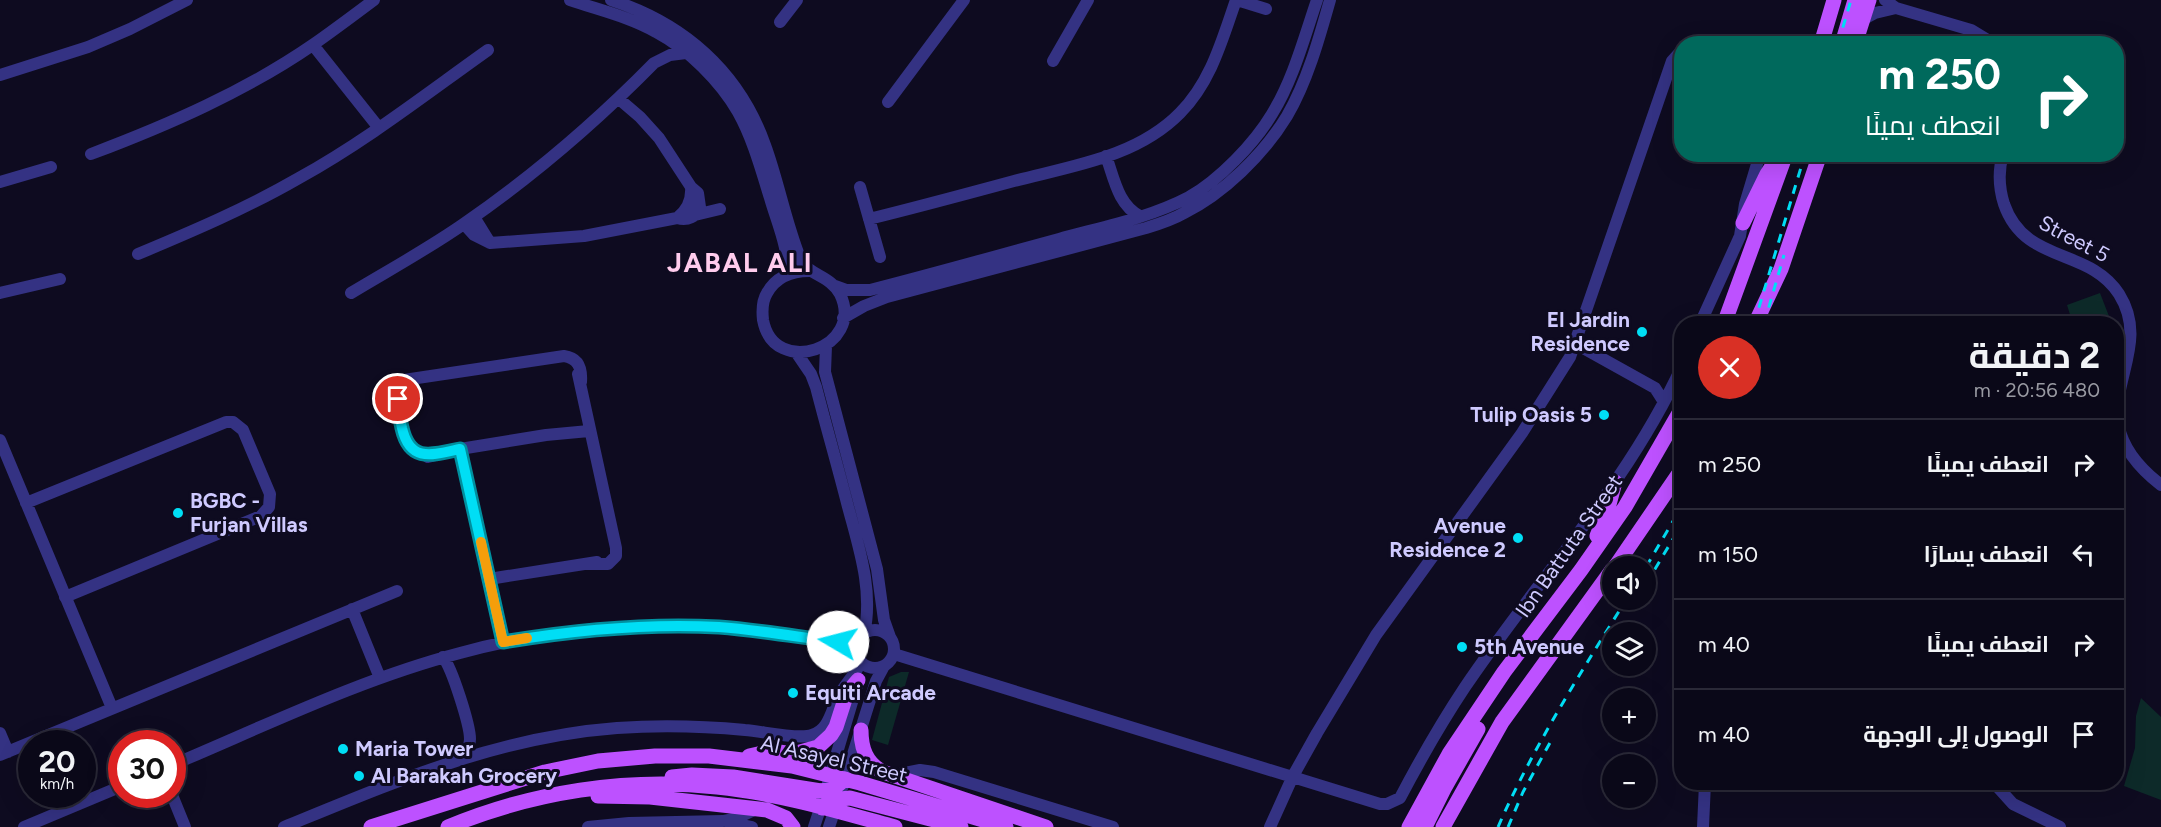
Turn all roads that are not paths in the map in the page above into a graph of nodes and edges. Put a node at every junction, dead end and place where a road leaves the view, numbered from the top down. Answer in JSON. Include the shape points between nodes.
{"nodes":[{"id":1,"x":187,"y":0,"type":"edge"},
{"id":2,"x":374,"y":0,"type":"edge"},
{"id":3,"x":570,"y":0,"type":"edge"},
{"id":4,"x":610,"y":0,"type":"edge"},
{"id":5,"x":797,"y":0,"type":"edge"},
{"id":6,"x":964,"y":0,"type":"edge"},
{"id":7,"x":1088,"y":0,"type":"edge"},
{"id":8,"x":1236,"y":0,"type":"edge"},
{"id":9,"x":1317,"y":0,"type":"edge"},
{"id":10,"x":1330,"y":0,"type":"edge"},
{"id":11,"x":1834,"y":0,"type":"edge"},
{"id":12,"x":1855,"y":0,"type":"edge"},
{"id":13,"x":1869,"y":0,"type":"edge"},
{"id":14,"x":1885,"y":0,"type":"edge"},
{"id":15,"x":1905,"y":7,"type":"edge"},
{"id":16,"x":1266,"y":9,"type":"dead end"},
{"id":17,"x":1862,"y":20,"type":"junction"},
{"id":18,"x":780,"y":22,"type":"dead end"},
{"id":19,"x":657,"y":32,"type":"junction"},
{"id":20,"x":1823,"y":36,"type":"edge"},
{"id":21,"x":1844,"y":36,"type":"edge"},
{"id":22,"x":1858,"y":36,"type":"edge"},
{"id":23,"x":1981,"y":36,"type":"edge"},
{"id":24,"x":313,"y":45,"type":"junction"},
{"id":25,"x":488,"y":50,"type":"dead end"},
{"id":26,"x":686,"y":53,"type":"junction"},
{"id":27,"x":1674,"y":58,"type":"edge"},
{"id":28,"x":1053,"y":62,"type":"dead end"},
{"id":29,"x":654,"y":63,"type":"junction"},
{"id":30,"x":0,"y":75,"type":"edge"},
{"id":31,"x":618,"y":99,"type":"junction"},
{"id":32,"x":888,"y":102,"type":"dead end"},
{"id":33,"x":379,"y":128,"type":"junction"},
{"id":34,"x":91,"y":154,"type":"dead end"},
{"id":35,"x":1106,"y":156,"type":"junction"},
{"id":36,"x":1757,"y":162,"type":"edge"},
{"id":37,"x":1775,"y":162,"type":"edge"},
{"id":38,"x":1783,"y":162,"type":"edge"},
{"id":39,"x":1817,"y":162,"type":"edge"},
{"id":40,"x":2002,"y":162,"type":"edge"},
{"id":41,"x":51,"y":167,"type":"dead end"},
{"id":42,"x":0,"y":182,"type":"edge"},
{"id":43,"x":691,"y":187,"type":"junction"},
{"id":44,"x":860,"y":187,"type":"dead end"},
{"id":45,"x":1121,"y":199,"type":"junction"},
{"id":46,"x":720,"y":209,"type":"dead end"},
{"id":47,"x":695,"y":215,"type":"junction"},
{"id":48,"x":1140,"y":216,"type":"junction"},
{"id":49,"x":677,"y":218,"type":"junction"},
{"id":50,"x":869,"y":219,"type":"junction"},
{"id":51,"x":469,"y":220,"type":"junction"},
{"id":52,"x":1743,"y":223,"type":"junction"},
{"id":53,"x":1111,"y":225,"type":"junction"},
{"id":54,"x":138,"y":254,"type":"dead end"},
{"id":55,"x":880,"y":257,"type":"dead end"},
{"id":56,"x":809,"y":271,"type":"junction"},
{"id":57,"x":786,"y":274,"type":"junction"},
{"id":58,"x":60,"y":279,"type":"dead end"},
{"id":59,"x":834,"y":286,"type":"junction"},
{"id":60,"x":0,"y":293,"type":"edge"},
{"id":61,"x":351,"y":293,"type":"dead end"},
{"id":62,"x":1704,"y":316,"type":"edge"},
{"id":63,"x":1727,"y":316,"type":"edge"},
{"id":64,"x":1759,"y":316,"type":"edge"},
{"id":65,"x":843,"y":318,"type":"junction"},
{"id":66,"x":1576,"y":344,"type":"junction"},
{"id":67,"x":826,"y":346,"type":"junction"},
{"id":68,"x":796,"y":352,"type":"junction"},
{"id":69,"x":1593,"y":355,"type":"junction"},
{"id":70,"x":1570,"y":357,"type":"junction"},
{"id":71,"x":2124,"y":369,"type":"edge"},
{"id":72,"x":1674,"y":383,"type":"joint"},
{"id":73,"x":1655,"y":388,"type":"junction"},
{"id":74,"x":1664,"y":402,"type":"junction"},
{"id":75,"x":1674,"y":422,"type":"edge"},
{"id":76,"x":590,"y":431,"type":"junction"},
{"id":77,"x":0,"y":440,"type":"edge"},
{"id":78,"x":2124,"y":440,"type":"edge"},
{"id":79,"x":460,"y":449,"type":"junction"},
{"id":80,"x":1674,"y":481,"type":"edge"},
{"id":81,"x":1615,"y":482,"type":"junction"},
{"id":82,"x":2161,"y":485,"type":"edge"},
{"id":83,"x":26,"y":503,"type":"junction"},
{"id":84,"x":1622,"y":556,"type":"edge"},
{"id":85,"x":1581,"y":570,"type":"junction"},
{"id":86,"x":489,"y":579,"type":"junction"},
{"id":87,"x":1602,"y":584,"type":"edge"},
{"id":88,"x":397,"y":591,"type":"dead end"},
{"id":89,"x":65,"y":597,"type":"junction"},
{"id":90,"x":352,"y":609,"type":"junction"},
{"id":91,"x":1535,"y":631,"type":"junction"},
{"id":92,"x":864,"y":633,"type":"junction"},
{"id":93,"x":890,"y":637,"type":"junction"},
{"id":94,"x":503,"y":642,"type":"junction"},
{"id":95,"x":856,"y":645,"type":"junction"},
{"id":96,"x":461,"y":652,"type":"junction"},
{"id":97,"x":894,"y":654,"type":"junction"},
{"id":98,"x":443,"y":657,"type":"junction"},
{"id":99,"x":883,"y":668,"type":"junction"},
{"id":100,"x":859,"y":669,"type":"junction"},
{"id":101,"x":380,"y":678,"type":"junction"},
{"id":102,"x":112,"y":708,"type":"junction"},
{"id":103,"x":861,"y":730,"type":"junction"},
{"id":104,"x":0,"y":733,"type":"edge"},
{"id":105,"x":488,"y":750,"type":"junction"},
{"id":106,"x":4,"y":753,"type":"edge"},
{"id":107,"x":464,"y":757,"type":"junction"},
{"id":108,"x":186,"y":759,"type":"edge"},
{"id":109,"x":738,"y":759,"type":"junction"},
{"id":110,"x":890,"y":775,"type":"junction"},
{"id":111,"x":1293,"y":776,"type":"junction"},
{"id":112,"x":1705,"y":790,"type":"edge"},
{"id":113,"x":2000,"y":790,"type":"edge"},
{"id":114,"x":108,"y":792,"type":"edge"},
{"id":115,"x":547,"y":796,"type":"junction"},
{"id":116,"x":830,"y":797,"type":"edge"},
{"id":117,"x":439,"y":806,"type":"junction"},
{"id":118,"x":170,"y":808,"type":"edge"},
{"id":119,"x":177,"y":808,"type":"edge"},
{"id":120,"x":758,"y":808,"type":"junction"},
{"id":121,"x":723,"y":821,"type":"junction"},
{"id":122,"x":24,"y":827,"type":"edge"},
{"id":123,"x":178,"y":827,"type":"edge"},
{"id":124,"x":185,"y":827,"type":"edge"},
{"id":125,"x":284,"y":827,"type":"edge"},
{"id":126,"x":371,"y":827,"type":"edge"},
{"id":127,"x":403,"y":827,"type":"edge"},
{"id":128,"x":448,"y":827,"type":"edge"},
{"id":129,"x":588,"y":827,"type":"edge"},
{"id":130,"x":752,"y":827,"type":"edge"},
{"id":131,"x":793,"y":827,"type":"edge"},
{"id":132,"x":829,"y":827,"type":"edge"},
{"id":133,"x":895,"y":827,"type":"edge"},
{"id":134,"x":962,"y":827,"type":"edge"},
{"id":135,"x":1006,"y":827,"type":"edge"},
{"id":136,"x":1046,"y":827,"type":"edge"},
{"id":137,"x":1113,"y":827,"type":"edge"},
{"id":138,"x":1270,"y":827,"type":"edge"},
{"id":139,"x":1400,"y":827,"type":"edge"},
{"id":140,"x":1409,"y":827,"type":"edge"},
{"id":141,"x":1425,"y":827,"type":"edge"},
{"id":142,"x":1443,"y":827,"type":"edge"},
{"id":143,"x":1703,"y":827,"type":"edge"},
{"id":144,"x":2060,"y":827,"type":"edge"}],
"edges":[{"from":1,"to":30,"type":"street","via":[[88,47]]},
{"from":2,"to":24,"type":"street"},
{"from":3,"to":19,"type":"street"},
{"from":4,"to":56,"type":"street","via":[[657,19],[692,40],[735,87],[765,143],[796,249]]},
{"from":5,"to":18,"type":"street"},
{"from":6,"to":32,"type":"street"},
{"from":7,"to":28,"type":"street"},
{"from":8,"to":16,"type":"street"},
{"from":8,"to":35,"type":"street","via":[[1216,58],[1195,96],[1173,120],[1146,140]]},
{"from":9,"to":48,"type":"street","via":[[1287,85],[1262,129],[1205,187]]},
{"from":10,"to":65,"type":"street","via":[[1287,116],[1237,174],[1197,206],[1146,228],[887,297]]},
{"from":11,"to":20,"type":"main road"},
{"from":12,"to":21,"type":"main road"},
{"from":13,"to":17,"type":"main road"},
{"from":14,"to":15,"type":"street"},
{"from":15,"to":17,"type":"street"},
{"from":15,"to":23,"type":"street"},
{"from":17,"to":22,"type":"main road"},
{"from":19,"to":26,"type":"street"},
{"from":19,"to":29,"type":"street","via":[[659,46]]},
{"from":24,"to":33,"type":"street"},
{"from":24,"to":34,"type":"street","via":[[216,101]]},
{"from":25,"to":33,"type":"street"},
{"from":26,"to":29,"type":"street"},
{"from":26,"to":57,"type":"street","via":[[731,102],[751,141],[785,251]]},
{"from":27,"to":66,"type":"street"},
{"from":29,"to":31,"type":"street"},
{"from":31,"to":43,"type":"street","via":[[659,138]]},
{"from":31,"to":51,"type":"street","via":[[522,182]]},
{"from":33,"to":54,"type":"street","via":[[260,200]]},
{"from":35,"to":45,"type":"street"},
{"from":35,"to":50,"type":"street"},
{"from":36,"to":52,"type":"street","via":[[1744,204]]},
{"from":37,"to":52,"type":"main road"},
{"from":38,"to":63,"type":"main road"},
{"from":39,"to":64,"type":"main road","via":[[1781,269]]},
{"from":40,"to":71,"type":"street","name":"Street 5","via":[[1999,181],[2003,200],[2021,232],[2043,248],[2102,274],[2121,297],[2130,336]]},
{"from":41,"to":42,"type":"street"},
{"from":43,"to":47,"type":"street","via":[[700,198]]},
{"from":43,"to":49,"type":"street","via":[[687,208]]},
{"from":44,"to":50,"type":"street"},
{"from":45,"to":48,"type":"street"},
{"from":45,"to":53,"type":"street","via":[[1119,213]]},
{"from":46,"to":47,"type":"street"},
{"from":47,"to":49,"type":"street"},
{"from":48,"to":53,"type":"street"},
{"from":49,"to":51,"type":"street","via":[[584,236],[490,243],[474,235]]},
{"from":50,"to":55,"type":"street"},
{"from":51,"to":61,"type":"street"},
{"from":52,"to":62,"type":"street"},
{"from":53,"to":59,"type":"street","via":[[870,290]]},
{"from":56,"to":57,"type":"street"},
{"from":56,"to":59,"type":"street"},
{"from":57,"to":68,"type":"street","via":[[773,283],[762,311],[770,336]]},
{"from":58,"to":60,"type":"street"},
{"from":59,"to":65,"type":"street","via":[[843,306]]},
{"from":65,"to":67,"type":"street"},
{"from":66,"to":69,"type":"street"},
{"from":66,"to":70,"type":"street"},
{"from":67,"to":68,"type":"street","via":[[812,352]]},
{"from":67,"to":93,"type":"street","via":[[825,372],[877,569]]},
{"from":68,"to":92,"type":"street","via":[[816,387],[860,554],[868,612]]},
{"from":69,"to":70,"type":"street"},
{"from":69,"to":73,"type":"street"},
{"from":70,"to":111,"type":"street","via":[[1522,433],[1376,635]]},
{"from":72,"to":73,"type":"street"},
{"from":72,"to":74,"type":"street"},
{"from":73,"to":74,"type":"street"},
{"from":74,"to":81,"type":"street"},
{"from":75,"to":85,"type":"main road","name":"Ibn Battuta Street","via":[[1625,507]]},
{"from":76,"to":79,"type":"street"},
{"from":76,"to":79,"type":"street","via":[[581,382],[573,366],[562,360],[421,379],[409,384],[397,407],[409,447],[423,455]]},
{"from":76,"to":86,"type":"street","via":[[611,531],[609,553],[589,564]]},
{"from":77,"to":83,"type":"street"},
{"from":78,"to":82,"type":"street","name":"Street 5","via":[[2137,465]]},
{"from":79,"to":86,"type":"street"},
{"from":80,"to":84,"type":"main road"},
{"from":81,"to":85,"type":"main road","via":[[1607,512]]},
{"from":81,"to":111,"type":"street","via":[[1465,686],[1400,798],[1380,804]]},
{"from":83,"to":89,"type":"street"},
{"from":83,"to":89,"type":"street","via":[[226,422],[243,430],[270,494],[269,507],[261,516]]},
{"from":85,"to":91,"type":"main road","name":"Ibn Battuta Street"},
{"from":86,"to":94,"type":"street"},
{"from":87,"to":142,"type":"main road","via":[[1502,722]]},
{"from":88,"to":90,"type":"street"},
{"from":89,"to":102,"type":"street"},
{"from":90,"to":101,"type":"street"},
{"from":90,"to":102,"type":"street"},
{"from":91,"to":139,"type":"main road","via":[[1498,669]]},
{"from":91,"to":140,"type":"main road","name":"Ibn Battuta Street","via":[[1449,754]]},
{"from":91,"to":141,"type":"main road"},
{"from":92,"to":93,"type":"street","via":[[881,631]]},
{"from":92,"to":95,"type":"street"},
{"from":93,"to":97,"type":"street"},
{"from":94,"to":95,"type":"street","via":[[604,628],[660,626],[746,630]]},
{"from":94,"to":96,"type":"street"},
{"from":95,"to":100,"type":"street"},
{"from":96,"to":98,"type":"street"},
{"from":96,"to":105,"type":"street","via":[[458,672],[475,732]]},
{"from":97,"to":99,"type":"street"},
{"from":97,"to":111,"type":"street"},
{"from":98,"to":101,"type":"street"},
{"from":98,"to":107,"type":"street","via":[[452,673],[470,734]]},
{"from":99,"to":100,"type":"street"},
{"from":99,"to":103,"type":"street"},
{"from":100,"to":105,"type":"street","via":[[839,696],[824,727],[807,737],[713,727],[648,726],[573,733]]},
{"from":100,"to":109,"type":"main road","via":[[836,727],[818,747]]},
{"from":100,"to":116,"type":"street"},
{"from":101,"to":108,"type":"street"},
{"from":102,"to":106,"type":"street"},
{"from":103,"to":110,"type":"main road","via":[[870,764]]},
{"from":103,"to":116,"type":"street"},
{"from":104,"to":106,"type":"street"},
{"from":105,"to":107,"type":"street"},
{"from":107,"to":125,"type":"street"},
{"from":109,"to":116,"type":"main road","name":"Al Asayel Street","via":[[772,763]]},
{"from":109,"to":117,"type":"main road","name":"Al Asayel Street","via":[[655,756],[598,761],[545,772]]},
{"from":110,"to":136,"type":"main road"},
{"from":110,"to":137,"type":"street","via":[[934,772]]},
{"from":111,"to":138,"type":"street"},
{"from":112,"to":143,"type":"street"},
{"from":113,"to":144,"type":"street","via":[[2013,804]]},
{"from":114,"to":122,"type":"street"},
{"from":115,"to":116,"type":"main road","via":[[702,775],[755,779]]},
{"from":115,"to":120,"type":"main road","via":[[650,797]]},
{"from":115,"to":128,"type":"main road"},
{"from":116,"to":132,"type":"street"},
{"from":116,"to":133,"type":"main road","name":"Al Asayel Street"},
{"from":116,"to":134,"type":"main road","via":[[855,799]]},
{"from":116,"to":135,"type":"main road","name":"Al Asayel Street"},
{"from":117,"to":126,"type":"main road","name":"Al Asayel Street"},
{"from":117,"to":127,"type":"main road"},
{"from":118,"to":123,"type":"street"},
{"from":119,"to":124,"type":"street"},
{"from":120,"to":121,"type":"street"},
{"from":120,"to":131,"type":"main road","via":[[778,813]]},
{"from":121,"to":129,"type":"street"},
{"from":121,"to":130,"type":"street"}]}
